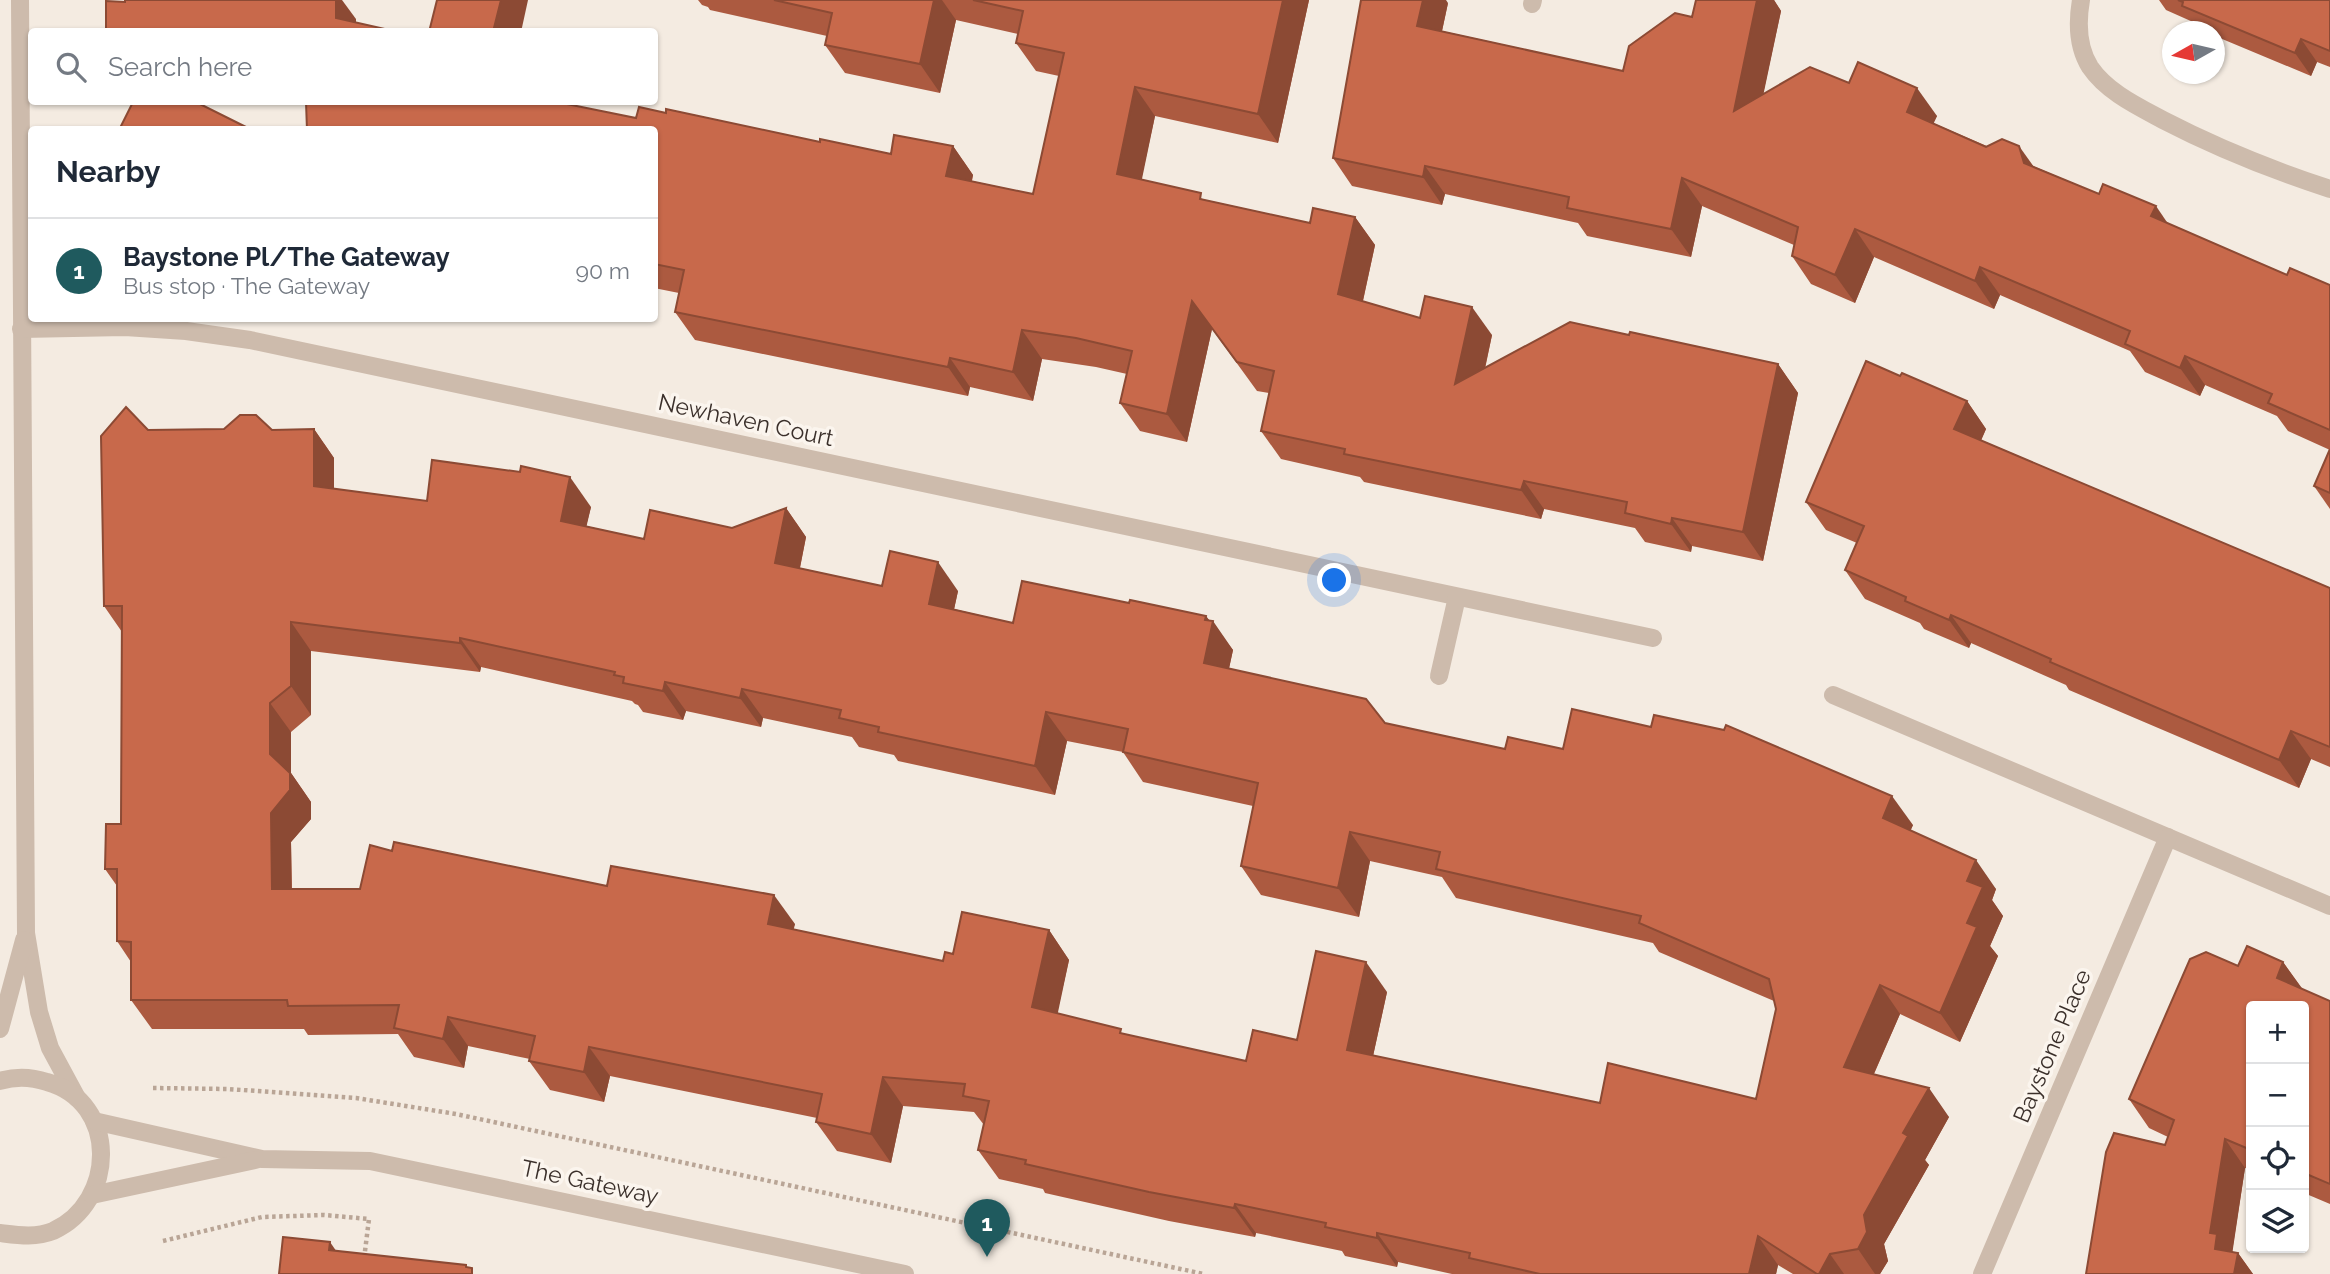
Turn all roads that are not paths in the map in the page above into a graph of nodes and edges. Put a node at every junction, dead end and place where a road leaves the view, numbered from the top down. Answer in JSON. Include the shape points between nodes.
{"nodes":[{"id":1,"x":20,"y":0,"type":"edge"},
{"id":2,"x":2081,"y":0,"type":"edge"},
{"id":3,"x":2330,"y":189,"type":"edge"},
{"id":4,"x":21,"y":329,"type":"junction"},
{"id":5,"x":1457,"y":597,"type":"junction"},
{"id":6,"x":1653,"y":638,"type":"dead end"},
{"id":7,"x":1439,"y":676,"type":"dead end"},
{"id":8,"x":1833,"y":695,"type":"dead end"},
{"id":9,"x":2168,"y":837,"type":"junction"},
{"id":10,"x":2330,"y":906,"type":"edge"},
{"id":11,"x":26,"y":933,"type":"junction"},
{"id":12,"x":0,"y":1029,"type":"edge"},
{"id":13,"x":0,"y":1081,"type":"edge"},
{"id":14,"x":77,"y":1098,"type":"junction"},
{"id":15,"x":94,"y":1121,"type":"junction"},
{"id":16,"x":262,"y":1159,"type":"junction"},
{"id":17,"x":92,"y":1195,"type":"junction"},
{"id":18,"x":0,"y":1233,"type":"edge"},
{"id":19,"x":905,"y":1274,"type":"edge"},
{"id":20,"x":1982,"y":1274,"type":"edge"}],
"edges":[{"from":1,"to":4,"type":"street"},
{"from":2,"to":3,"type":"street","via":[[2077,21],[2081,45],[2090,66],[2107,85],[2210,145]]},
{"from":4,"to":5,"type":"street","name":"Newhaven Court","via":[[125,327],[250,340]]},
{"from":4,"to":11,"type":"street"},
{"from":5,"to":6,"type":"street","name":"Newhaven Court"},
{"from":5,"to":7,"type":"street"},
{"from":8,"to":9,"type":"street"},
{"from":9,"to":10,"type":"street"},
{"from":9,"to":20,"type":"street","name":"Baystone Place"},
{"from":11,"to":12,"type":"street"},
{"from":11,"to":14,"type":"street","via":[[50,1048]]},
{"from":13,"to":14,"type":"street","via":[[33,1078],[57,1084]]},
{"from":14,"to":15,"type":"street"},
{"from":15,"to":16,"type":"street","name":"The Gateway"},
{"from":15,"to":17,"type":"street","via":[[102,1145],[101,1172]]},
{"from":16,"to":17,"type":"street","name":"The Gateway"},
{"from":16,"to":19,"type":"street","name":"The Gateway","via":[[370,1161]]},
{"from":17,"to":18,"type":"street","via":[[75,1216],[52,1231],[25,1236]]}]}
